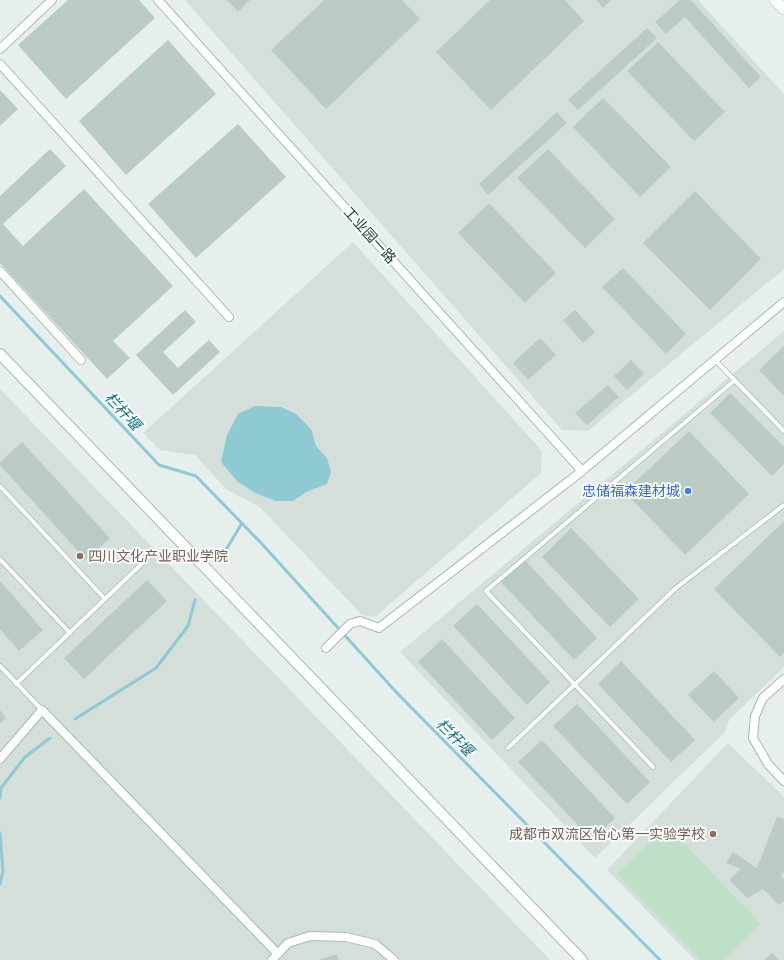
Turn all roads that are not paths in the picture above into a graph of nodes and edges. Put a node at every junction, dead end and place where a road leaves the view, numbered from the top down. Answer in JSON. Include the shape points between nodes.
{"nodes":[{"id":1,"x":52,"y":0,"type":"edge"},
{"id":2,"x":158,"y":0,"type":"edge"},
{"id":3,"x":776,"y":0,"type":"edge"},
{"id":4,"x":784,"y":9,"type":"edge"},
{"id":5,"x":0,"y":49,"type":"edge"},
{"id":6,"x":0,"y":64,"type":"edge"},
{"id":7,"x":0,"y":271,"type":"edge"},
{"id":8,"x":784,"y":302,"type":"edge"},
{"id":9,"x":229,"y":317,"type":"dead end"},
{"id":10,"x":0,"y":354,"type":"edge"},
{"id":11,"x":81,"y":360,"type":"dead end"},
{"id":12,"x":714,"y":360,"type":"junction"},
{"id":13,"x":735,"y":380,"type":"junction"},
{"id":14,"x":784,"y":431,"type":"edge"},
{"id":15,"x":582,"y":471,"type":"junction"},
{"id":16,"x":0,"y":486,"type":"edge"},
{"id":17,"x":784,"y":505,"type":"edge"},
{"id":18,"x":150,"y":556,"type":"dead end"},
{"id":19,"x":0,"y":559,"type":"edge"},
{"id":20,"x":105,"y":599,"type":"junction"},
{"id":21,"x":70,"y":632,"type":"junction"},
{"id":22,"x":326,"y":648,"type":"dead end"},
{"id":23,"x":0,"y":666,"type":"edge"},
{"id":24,"x":784,"y":678,"type":"edge"},
{"id":25,"x":16,"y":684,"type":"junction"},
{"id":26,"x":575,"y":685,"type":"junction"},
{"id":27,"x":42,"y":710,"type":"junction"},
{"id":28,"x":508,"y":748,"type":"dead end"},
{"id":29,"x":0,"y":759,"type":"edge"},
{"id":30,"x":653,"y":767,"type":"dead end"},
{"id":31,"x":784,"y":781,"type":"edge"},
{"id":32,"x":275,"y":957,"type":"edge"},
{"id":33,"x":394,"y":960,"type":"edge"},
{"id":34,"x":582,"y":960,"type":"edge"}],
"edges":[{"from":1,"to":5,"type":"street"},
{"from":2,"to":15,"type":"street","name":"工业园一路"},
{"from":3,"to":4,"type":"main road"},
{"from":6,"to":9,"type":"street"},
{"from":7,"to":11,"type":"street"},
{"from":8,"to":12,"type":"street"},
{"from":10,"to":34,"type":"street"},
{"from":12,"to":13,"type":"lane"},
{"from":12,"to":15,"type":"street"},
{"from":13,"to":14,"type":"lane"},
{"from":13,"to":26,"type":"lane","via":[[486,591]]},
{"from":15,"to":22,"type":"street","via":[[379,628],[360,621],[350,624]]},
{"from":16,"to":20,"type":"lane"},
{"from":17,"to":26,"type":"lane","via":[[676,588]]},
{"from":18,"to":20,"type":"lane"},
{"from":19,"to":21,"type":"lane"},
{"from":20,"to":21,"type":"lane"},
{"from":21,"to":25,"type":"lane"},
{"from":23,"to":25,"type":"lane"},
{"from":24,"to":31,"type":"street","via":[[763,698],[755,716],[753,738],[768,764]]},
{"from":25,"to":27,"type":"lane"},
{"from":26,"to":28,"type":"lane"},
{"from":26,"to":30,"type":"lane"},
{"from":27,"to":29,"type":"street"},
{"from":27,"to":32,"type":"street"},
{"from":32,"to":33,"type":"street","via":[[288,943],[310,936],[346,937],[375,944]]}]}
